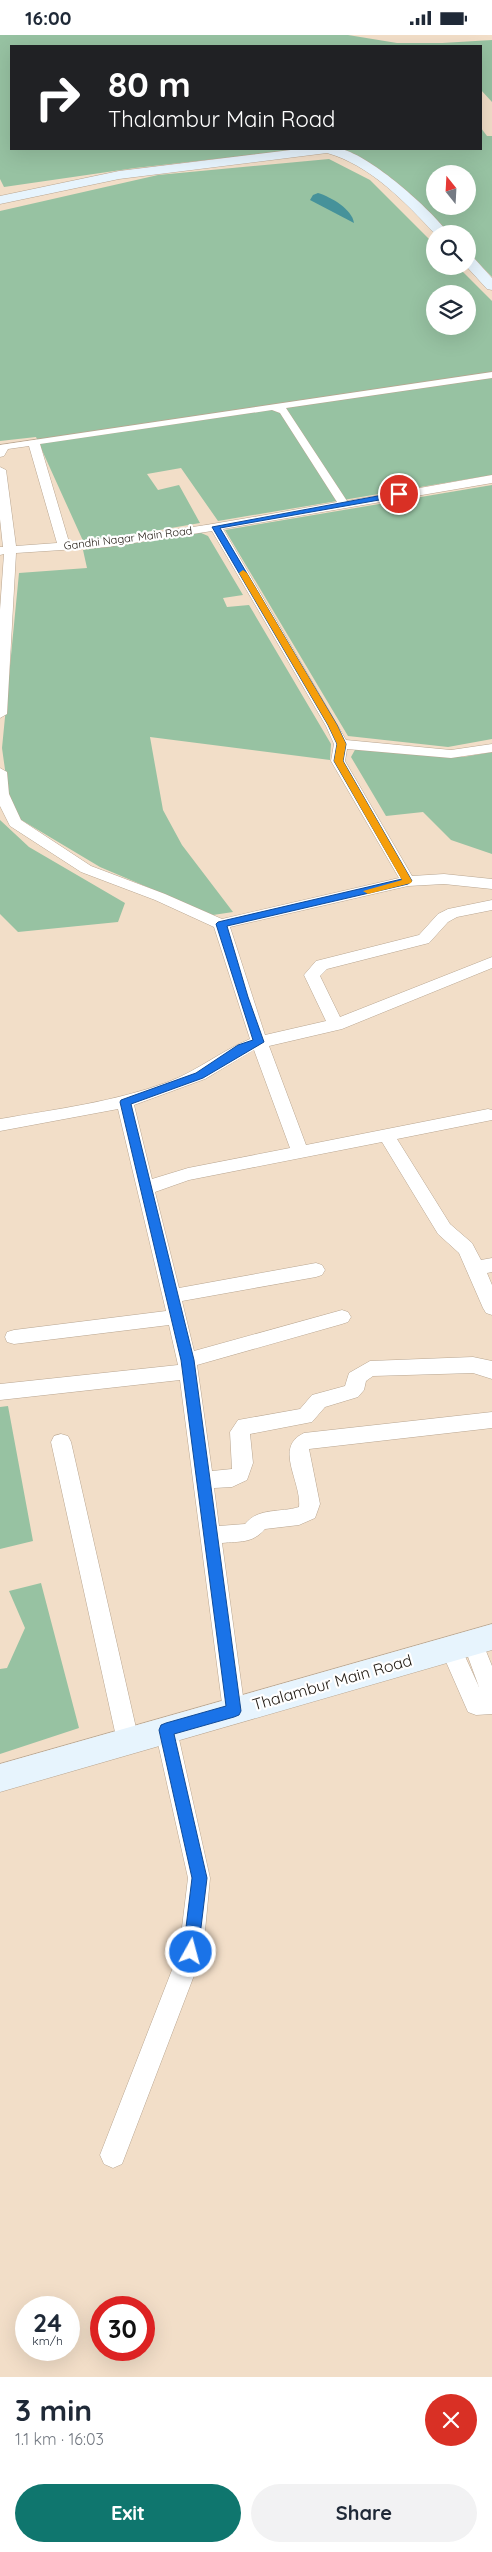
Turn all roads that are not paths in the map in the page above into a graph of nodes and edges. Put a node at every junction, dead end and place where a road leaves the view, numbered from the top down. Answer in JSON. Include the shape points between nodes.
{"nodes":[{"id":1,"x":318,"y":150,"type":"edge"},
{"id":2,"x":330,"y":150,"type":"edge"},
{"id":3,"x":0,"y":200,"type":"edge"},
{"id":4,"x":434,"y":225,"type":"edge"},
{"id":5,"x":476,"y":269,"type":"edge"},
{"id":6,"x":492,"y":286,"type":"edge"},
{"id":7,"x":492,"y":375,"type":"edge"},
{"id":8,"x":273,"y":406,"type":"junction"},
{"id":9,"x":34,"y":441,"type":"junction"},
{"id":10,"x":0,"y":454,"type":"edge"},
{"id":11,"x":0,"y":470,"type":"edge"},
{"id":12,"x":492,"y":479,"type":"edge"},
{"id":13,"x":343,"y":503,"type":"junction"},
{"id":14,"x":216,"y":527,"type":"junction"},
{"id":15,"x":64,"y":547,"type":"junction"},
{"id":16,"x":5,"y":551,"type":"edge"},
{"id":17,"x":0,"y":715,"type":"edge"},
{"id":18,"x":341,"y":744,"type":"junction"},
{"id":19,"x":492,"y":748,"type":"edge"},
{"id":20,"x":0,"y":772,"type":"edge"},
{"id":21,"x":408,"y":881,"type":"junction"},
{"id":22,"x":492,"y":883,"type":"edge"},
{"id":23,"x":492,"y":905,"type":"edge"},
{"id":24,"x":221,"y":924,"type":"junction"},
{"id":25,"x":492,"y":962,"type":"edge"},
{"id":26,"x":336,"y":1025,"type":"junction"},
{"id":27,"x":259,"y":1042,"type":"junction"},
{"id":28,"x":125,"y":1102,"type":"junction"},
{"id":29,"x":488,"y":1115,"type":"dead end"},
{"id":30,"x":0,"y":1125,"type":"edge"},
{"id":31,"x":386,"y":1135,"type":"junction"},
{"id":32,"x":300,"y":1152,"type":"junction"},
{"id":33,"x":146,"y":1188,"type":"junction"},
{"id":34,"x":484,"y":1266,"type":"edge"},
{"id":35,"x":316,"y":1270,"type":"dead end"},
{"id":36,"x":172,"y":1296,"type":"junction"},
{"id":37,"x":492,"y":1308,"type":"edge"},
{"id":38,"x":177,"y":1317,"type":"junction"},
{"id":39,"x":342,"y":1317,"type":"dead end"},
{"id":40,"x":14,"y":1337,"type":"dead end"},
{"id":41,"x":188,"y":1366,"type":"junction"},
{"id":42,"x":492,"y":1371,"type":"edge"},
{"id":43,"x":0,"y":1393,"type":"edge"},
{"id":44,"x":305,"y":1416,"type":"junction"},
{"id":45,"x":492,"y":1420,"type":"edge"},
{"id":46,"x":311,"y":1439,"type":"junction"},
{"id":47,"x":61,"y":1442,"type":"dead end"},
{"id":48,"x":203,"y":1480,"type":"junction"},
{"id":49,"x":210,"y":1535,"type":"junction"},
{"id":50,"x":472,"y":1643,"type":"edge"},
{"id":51,"x":491,"y":1705,"type":"edge"},
{"id":52,"x":234,"y":1711,"type":"junction"},
{"id":53,"x":166,"y":1730,"type":"junction"},
{"id":54,"x":128,"y":1741,"type":"junction"},
{"id":55,"x":0,"y":1778,"type":"edge"},
{"id":56,"x":112,"y":2155,"type":"dead end"}],
"edges":[{"from":1,"to":3,"type":"street","via":[[119,175]]},
{"from":2,"to":4,"type":"street","via":[[365,165]]},
{"from":5,"to":6,"type":"street"},
{"from":7,"to":8,"type":"street"},
{"from":8,"to":9,"type":"street"},
{"from":8,"to":13,"type":"street","via":[[284,411]]},
{"from":9,"to":10,"type":"street","via":[[4,447]]},
{"from":9,"to":15,"type":"street"},
{"from":11,"to":16,"type":"street"},
{"from":12,"to":13,"type":"street","name":"Gandhi Nagar Main Road"},
{"from":13,"to":14,"type":"street","name":"Gandhi Nagar Main Road"},
{"from":14,"to":15,"type":"street","name":"Gandhi Nagar Main Road"},
{"from":14,"to":18,"type":"street","via":[[333,725]]},
{"from":15,"to":16,"type":"street","name":"Gandhi Nagar Main Road"},
{"from":16,"to":17,"type":"street"},
{"from":18,"to":19,"type":"street","via":[[451,754]]},
{"from":18,"to":21,"type":"street","via":[[338,761]]},
{"from":20,"to":24,"type":"street","via":[[2,793],[15,823],[86,869]]},
{"from":21,"to":22,"type":"street","via":[[444,879]]},
{"from":21,"to":24,"type":"street"},
{"from":23,"to":26,"type":"street","via":[[443,918],[424,939],[322,965],[312,975]]},
{"from":24,"to":27,"type":"street"},
{"from":25,"to":26,"type":"street"},
{"from":26,"to":27,"type":"street","via":[[291,1038]]},
{"from":27,"to":28,"type":"street","via":[[242,1048],[199,1075]]},
{"from":27,"to":32,"type":"street"},
{"from":28,"to":30,"type":"street"},
{"from":28,"to":33,"type":"street"},
{"from":29,"to":31,"type":"street"},
{"from":31,"to":32,"type":"street"},
{"from":31,"to":34,"type":"street","via":[[444,1229]]},
{"from":32,"to":33,"type":"street","via":[[188,1174]]},
{"from":33,"to":36,"type":"street"},
{"from":34,"to":37,"type":"street"},
{"from":35,"to":36,"type":"street"},
{"from":36,"to":38,"type":"street"},
{"from":38,"to":40,"type":"street"},
{"from":38,"to":41,"type":"street"},
{"from":39,"to":41,"type":"street"},
{"from":41,"to":43,"type":"street"},
{"from":41,"to":48,"type":"street"},
{"from":42,"to":44,"type":"street","via":[[473,1365],[370,1369],[356,1377],[357,1385],[351,1391],[319,1401]]},
{"from":44,"to":46,"type":"street"},
{"from":44,"to":48,"type":"street","via":[[245,1425],[240,1432],[241,1473],[235,1478]]},
{"from":45,"to":46,"type":"street"},
{"from":46,"to":49,"type":"street","via":[[302,1443],[298,1450],[310,1504],[308,1511],[299,1516],[259,1521],[250,1532]]},
{"from":47,"to":54,"type":"street"},
{"from":48,"to":49,"type":"street"},
{"from":49,"to":52,"type":"street"},
{"from":50,"to":51,"type":"street","via":[[476,1705]]},
{"from":50,"to":52,"type":"street","name":"Thalambur Main Road"},
{"from":52,"to":53,"type":"street","name":"Thalambur Main Road"},
{"from":53,"to":54,"type":"street","name":"Thalambur Main Road"},
{"from":53,"to":56,"type":"street","via":[[199,1878],[191,1952]]},
{"from":54,"to":55,"type":"street","name":"Thalambur Main Road"}]}
